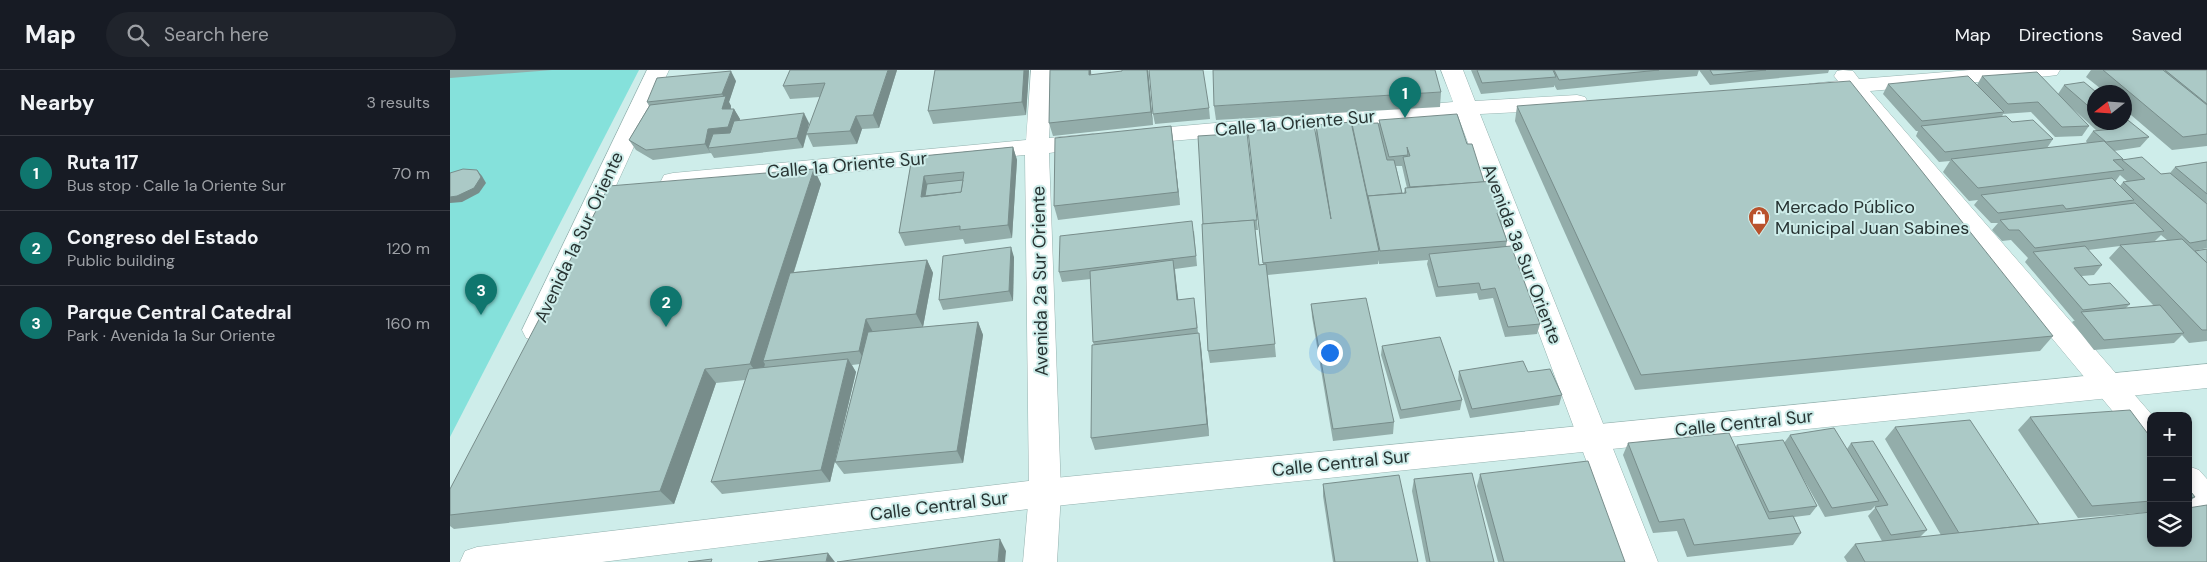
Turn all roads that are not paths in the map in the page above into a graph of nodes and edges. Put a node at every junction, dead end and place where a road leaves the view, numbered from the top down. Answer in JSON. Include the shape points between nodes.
{"nodes":[{"id":1,"x":658,"y":70,"type":"edge"},
{"id":2,"x":1042,"y":70,"type":"edge"},
{"id":3,"x":1452,"y":70,"type":"edge"},
{"id":4,"x":2049,"y":70,"type":"edge"},
{"id":5,"x":1847,"y":78,"type":"edge"},
{"id":6,"x":1795,"y":90,"type":"edge"},
{"id":7,"x":1596,"y":101,"type":"edge"},
{"id":8,"x":1467,"y":108,"type":"junction"},
{"id":9,"x":1037,"y":146,"type":"junction"},
{"id":10,"x":602,"y":188,"type":"junction"},
{"id":11,"x":525,"y":353,"type":"edge"},
{"id":12,"x":2207,"y":376,"type":"edge"},
{"id":13,"x":2110,"y":387,"type":"junction"},
{"id":14,"x":2147,"y":430,"type":"edge"},
{"id":15,"x":1592,"y":438,"type":"junction"},
{"id":16,"x":2192,"y":485,"type":"edge"},
{"id":17,"x":1045,"y":493,"type":"junction"},
{"id":18,"x":2207,"y":502,"type":"edge"},
{"id":19,"x":477,"y":562,"type":"edge"},
{"id":20,"x":1040,"y":562,"type":"edge"},
{"id":21,"x":1641,"y":562,"type":"edge"}],
"edges":[{"from":1,"to":10,"type":"street","name":"Avenida 1a Sur Oriente"},
{"from":2,"to":9,"type":"street","name":"Avenida 2a Sur Oriente"},
{"from":3,"to":8,"type":"street","name":"Avenida 3a Sur Oriente"},
{"from":4,"to":5,"type":"street"},
{"from":5,"to":6,"type":"street"},
{"from":5,"to":13,"type":"street"},
{"from":7,"to":8,"type":"street","name":"Calle 1a Oriente Sur"},
{"from":8,"to":9,"type":"street","name":"Calle 1a Oriente Sur"},
{"from":8,"to":15,"type":"street","name":"Avenida 3a Sur Oriente"},
{"from":9,"to":10,"type":"street","name":"Calle 1a Oriente Sur"},
{"from":9,"to":17,"type":"street","name":"Avenida 2a Sur Oriente"},
{"from":10,"to":11,"type":"street","name":"Avenida 1a Sur Oriente"},
{"from":12,"to":13,"type":"street","name":"Calle Central Sur"},
{"from":13,"to":14,"type":"street"},
{"from":13,"to":15,"type":"street","name":"Calle Central Sur"},
{"from":15,"to":17,"type":"street","name":"Calle Central Sur"},
{"from":15,"to":21,"type":"street","name":"Avenida 3a Sur Oriente"},
{"from":16,"to":18,"type":"street"},
{"from":17,"to":19,"type":"street","name":"Calle Central Sur"},
{"from":17,"to":20,"type":"street","name":"Avenida 2a Sur Oriente"}]}
